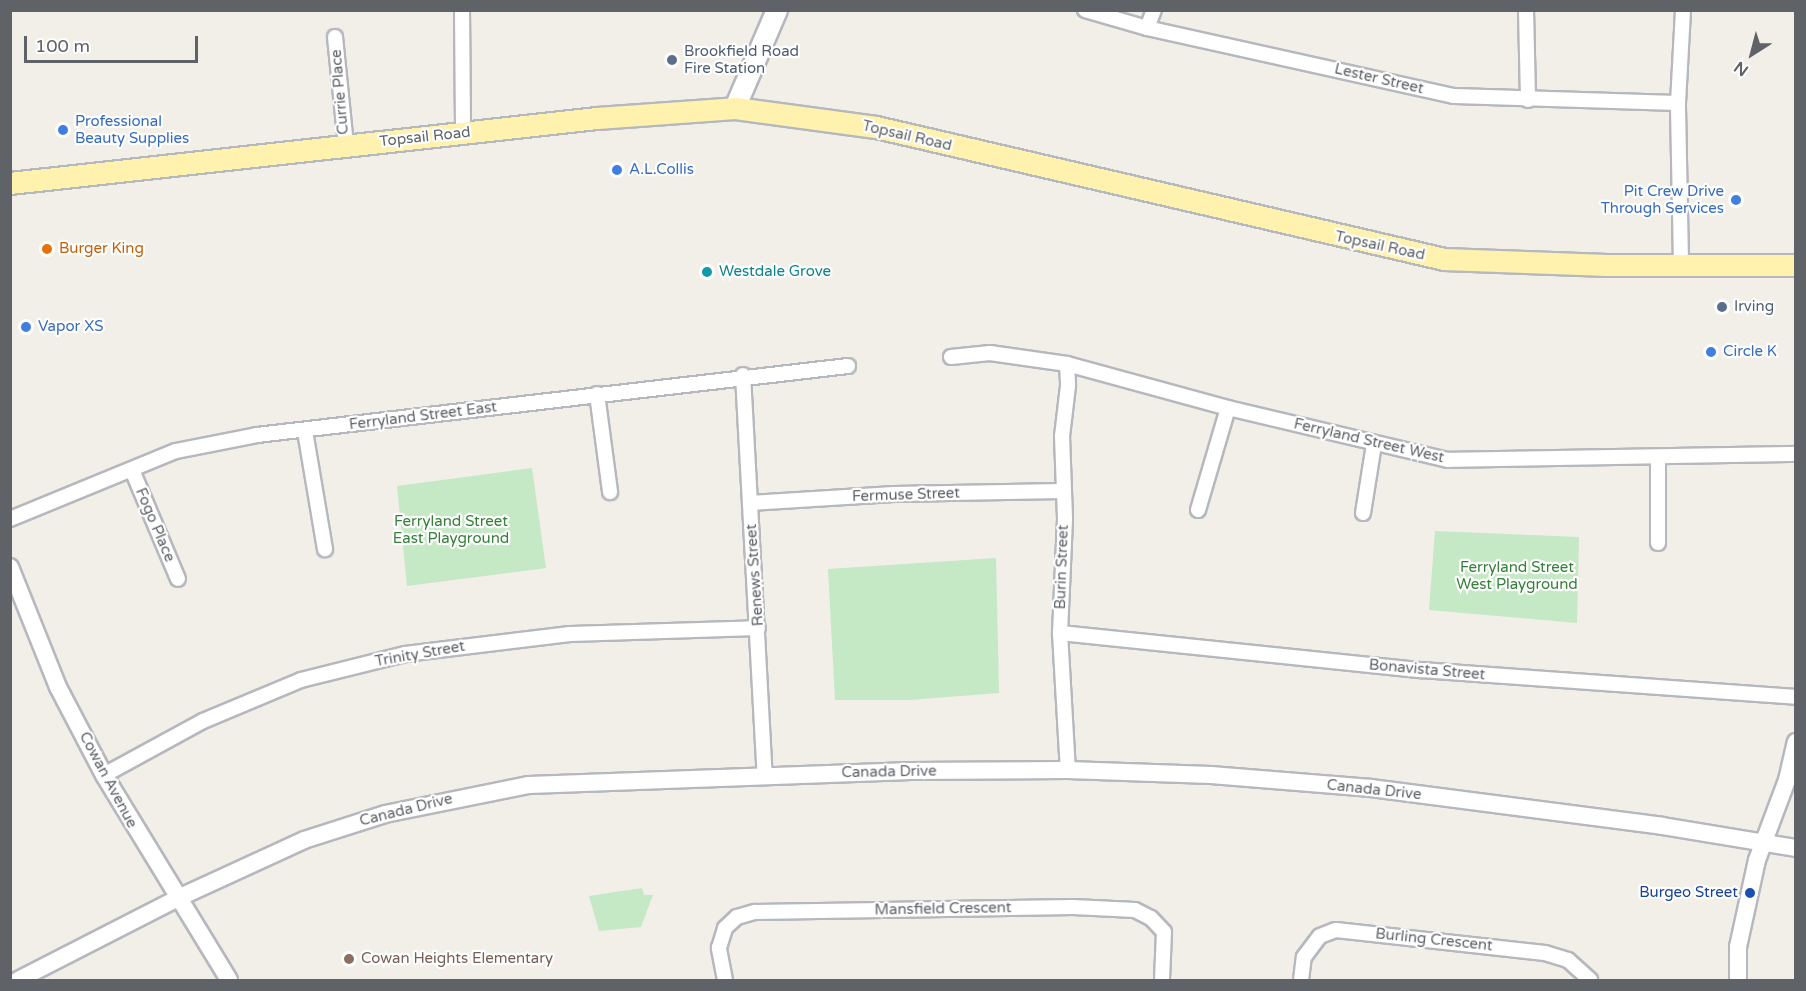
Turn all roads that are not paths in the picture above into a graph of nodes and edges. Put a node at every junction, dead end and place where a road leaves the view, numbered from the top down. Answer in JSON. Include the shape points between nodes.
{"nodes":[{"id":1,"x":462,"y":10,"type":"edge"},
{"id":2,"x":777,"y":10,"type":"edge"},
{"id":3,"x":1085,"y":10,"type":"edge"},
{"id":4,"x":1154,"y":10,"type":"edge"},
{"id":5,"x":1526,"y":10,"type":"edge"},
{"id":6,"x":1683,"y":10,"type":"edge"},
{"id":7,"x":1147,"y":28,"type":"junction"},
{"id":8,"x":335,"y":37,"type":"dead end"},
{"id":9,"x":1528,"y":100,"type":"junction"},
{"id":10,"x":1678,"y":103,"type":"junction"},
{"id":11,"x":735,"y":108,"type":"junction"},
{"id":12,"x":463,"y":133,"type":"junction"},
{"id":13,"x":346,"y":146,"type":"junction"},
{"id":14,"x":10,"y":183,"type":"edge"},
{"id":15,"x":1681,"y":263,"type":"junction"},
{"id":16,"x":1796,"y":265,"type":"edge"},
{"id":17,"x":951,"y":357,"type":"dead end"},
{"id":18,"x":1067,"y":364,"type":"junction"},
{"id":19,"x":848,"y":366,"type":"dead end"},
{"id":20,"x":743,"y":375,"type":"junction"},
{"id":21,"x":597,"y":394,"type":"junction"},
{"id":22,"x":1228,"y":408,"type":"junction"},
{"id":23,"x":305,"y":431,"type":"junction"},
{"id":24,"x":1374,"y":444,"type":"junction"},
{"id":25,"x":1796,"y":454,"type":"edge"},
{"id":26,"x":1658,"y":457,"type":"junction"},
{"id":27,"x":132,"y":470,"type":"junction"},
{"id":28,"x":1062,"y":491,"type":"junction"},
{"id":29,"x":609,"y":492,"type":"dead end"},
{"id":30,"x":750,"y":503,"type":"junction"},
{"id":31,"x":1198,"y":510,"type":"dead end"},
{"id":32,"x":1363,"y":513,"type":"dead end"},
{"id":33,"x":10,"y":519,"type":"edge"},
{"id":34,"x":1658,"y":543,"type":"dead end"},
{"id":35,"x":325,"y":549,"type":"dead end"},
{"id":36,"x":10,"y":567,"type":"edge"},
{"id":37,"x":178,"y":579,"type":"dead end"},
{"id":38,"x":758,"y":628,"type":"junction"},
{"id":39,"x":1060,"y":633,"type":"junction"},
{"id":40,"x":1796,"y":697,"type":"edge"},
{"id":41,"x":1796,"y":742,"type":"edge"},
{"id":42,"x":1068,"y":770,"type":"junction"},
{"id":43,"x":104,"y":775,"type":"junction"},
{"id":44,"x":765,"y":775,"type":"junction"},
{"id":45,"x":1764,"y":844,"type":"junction"},
{"id":46,"x":1796,"y":848,"type":"edge"},
{"id":47,"x":178,"y":898,"type":"junction"},
{"id":48,"x":18,"y":981,"type":"edge"},
{"id":49,"x":229,"y":981,"type":"edge"},
{"id":50,"x":725,"y":981,"type":"edge"},
{"id":51,"x":1162,"y":981,"type":"edge"},
{"id":52,"x":1301,"y":981,"type":"edge"},
{"id":53,"x":1590,"y":981,"type":"edge"},
{"id":54,"x":1738,"y":981,"type":"edge"}],
"edges":[{"from":1,"to":12,"type":"street"},
{"from":2,"to":11,"type":"main road"},
{"from":3,"to":7,"type":"street","name":"Lester Street"},
{"from":4,"to":7,"type":"street"},
{"from":5,"to":9,"type":"street"},
{"from":6,"to":10,"type":"street"},
{"from":7,"to":9,"type":"street","name":"Lester Street","via":[[1454,96]]},
{"from":8,"to":13,"type":"street","name":"Currie Place"},
{"from":9,"to":10,"type":"street","name":"Lester Street"},
{"from":10,"to":15,"type":"street"},
{"from":11,"to":12,"type":"main road","name":"Topsail Road"},
{"from":11,"to":15,"type":"main road","name":"Topsail Road","via":[[876,127],[1444,259],[1607,265]]},
{"from":12,"to":13,"type":"main road","name":"Topsail Road"},
{"from":13,"to":14,"type":"main road","name":"Topsail Road"},
{"from":15,"to":16,"type":"main road","name":"Topsail Road"},
{"from":17,"to":18,"type":"street","name":"Ferryland Street West","via":[[990,353]]},
{"from":18,"to":22,"type":"street","name":"Ferryland Street West"},
{"from":18,"to":28,"type":"street","name":"Burin Street"},
{"from":19,"to":20,"type":"street","name":"Ferryland Street East"},
{"from":20,"to":21,"type":"street","name":"Ferryland Street East"},
{"from":20,"to":30,"type":"street","name":"Renews Street"},
{"from":21,"to":23,"type":"street","name":"Ferryland Street East"},
{"from":21,"to":29,"type":"street"},
{"from":22,"to":24,"type":"street","name":"Ferryland Street West"},
{"from":22,"to":31,"type":"street"},
{"from":23,"to":27,"type":"street","name":"Ferryland Street East","via":[[257,435],[176,451]]},
{"from":23,"to":35,"type":"street"},
{"from":24,"to":26,"type":"street","name":"Ferryland Street West","via":[[1448,460]]},
{"from":24,"to":32,"type":"street"},
{"from":25,"to":26,"type":"street","name":"Ferryland Street West"},
{"from":26,"to":34,"type":"street"},
{"from":27,"to":33,"type":"street","name":"Ferryland Street East"},
{"from":27,"to":37,"type":"street","name":"Fogo Place"},
{"from":28,"to":30,"type":"street","name":"Fermuse Street"},
{"from":28,"to":39,"type":"street","name":"Burin Street","via":[[1065,519]]},
{"from":30,"to":38,"type":"street","name":"Renews Street"},
{"from":36,"to":43,"type":"street","name":"Cowan Avenue","via":[[58,687]]},
{"from":38,"to":43,"type":"street","name":"Trinity Street","via":[[548,636],[405,654],[302,680],[203,721]]},
{"from":38,"to":44,"type":"street","name":"Renews Street"},
{"from":39,"to":40,"type":"street","name":"Bonavista Street","via":[[1421,670]]},
{"from":39,"to":42,"type":"street","name":"Burin Street"},
{"from":41,"to":45,"type":"street"},
{"from":42,"to":44,"type":"street","name":"Canada Drive"},
{"from":42,"to":45,"type":"street","name":"Canada Drive","via":[[1211,775],[1371,788],[1662,826]]},
{"from":43,"to":47,"type":"street","name":"Cowan Avenue"},
{"from":44,"to":47,"type":"street","name":"Canada Drive","via":[[529,785],[455,798],[385,814],[304,840]]},
{"from":45,"to":46,"type":"street","name":"Canada Drive"},
{"from":45,"to":54,"type":"street","via":[[1738,947]]},
{"from":47,"to":48,"type":"street","name":"Canada Drive"},
{"from":47,"to":49,"type":"street","name":"Cowan Avenue"},
{"from":50,"to":51,"type":"street","name":"Mansfield Crescent","via":[[719,948],[725,928],[737,917],[755,912],[1073,907],[1135,910],[1151,918],[1164,932]]},
{"from":52,"to":53,"type":"street","name":"Burling Crescent","via":[[1304,957],[1320,936],[1336,930],[1545,952],[1568,960]]}]}
